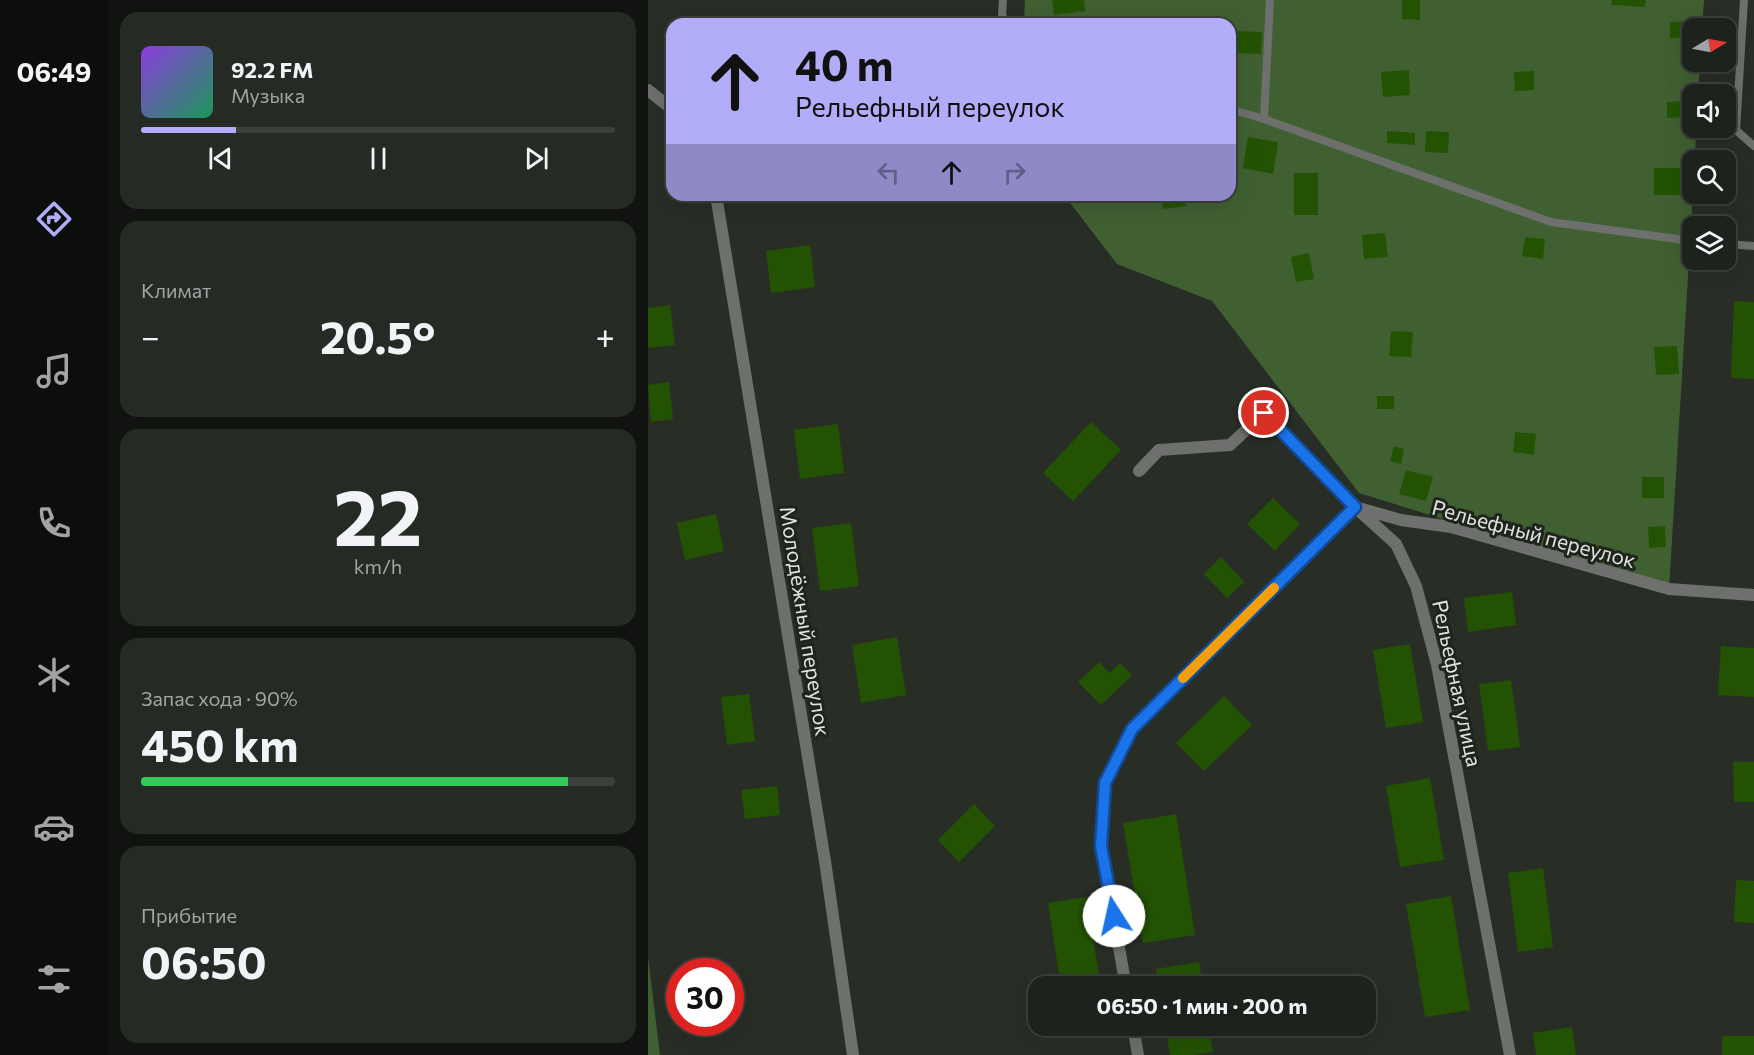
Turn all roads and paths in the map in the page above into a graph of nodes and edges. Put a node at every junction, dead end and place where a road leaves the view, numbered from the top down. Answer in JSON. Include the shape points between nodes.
{"nodes":[{"id":1,"x":1003,"y":0,"type":"edge"},
{"id":2,"x":1270,"y":0,"type":"edge"},
{"id":3,"x":1744,"y":0,"type":"edge"},
{"id":4,"x":1003,"y":18,"type":"edge"},
{"id":5,"x":648,"y":90,"type":"edge"},
{"id":6,"x":666,"y":104,"type":"edge"},
{"id":7,"x":1236,"y":111,"type":"edge"},
{"id":8,"x":1264,"y":119,"type":"junction"},
{"id":9,"x":1754,"y":146,"type":"edge"},
{"id":10,"x":717,"y":201,"type":"edge"},
{"id":11,"x":1682,"y":240,"type":"edge"},
{"id":12,"x":1736,"y":245,"type":"edge"},
{"id":13,"x":1754,"y":246,"type":"edge"},
{"id":14,"x":1139,"y":471,"type":"dead end"},
{"id":15,"x":1355,"y":507,"type":"junction"},
{"id":16,"x":1754,"y":595,"type":"edge"},
{"id":17,"x":1124,"y":976,"type":"edge"},
{"id":18,"x":1135,"y":1036,"type":"edge"},
{"id":19,"x":853,"y":1055,"type":"edge"},
{"id":20,"x":1138,"y":1055,"type":"edge"},
{"id":21,"x":1510,"y":1055,"type":"edge"}],
"edges":[{"from":1,"to":4,"type":"lane"},
{"from":2,"to":8,"type":"lane"},
{"from":3,"to":9,"type":"lane","via":[[1736,130]]},
{"from":5,"to":6,"type":"street"},
{"from":7,"to":8,"type":"lane"},
{"from":8,"to":11,"type":"lane","via":[[1551,222]]},
{"from":10,"to":19,"type":"street","name":"Молодёжный переулок"},
{"from":12,"to":13,"type":"lane"},
{"from":14,"to":15,"type":"street","name":"Рельефная улица","via":[[1159,450],[1230,445],[1264,413]]},
{"from":15,"to":16,"type":"street","name":"Рельефный переулок","via":[[1401,520],[1451,527],[1670,589]]},
{"from":15,"to":17,"type":"street","via":[[1132,729],[1105,783],[1101,846]]},
{"from":15,"to":21,"type":"street","name":"Рельефная улица","via":[[1396,544],[1416,586],[1437,665]]},
{"from":18,"to":20,"type":"street"}]}
